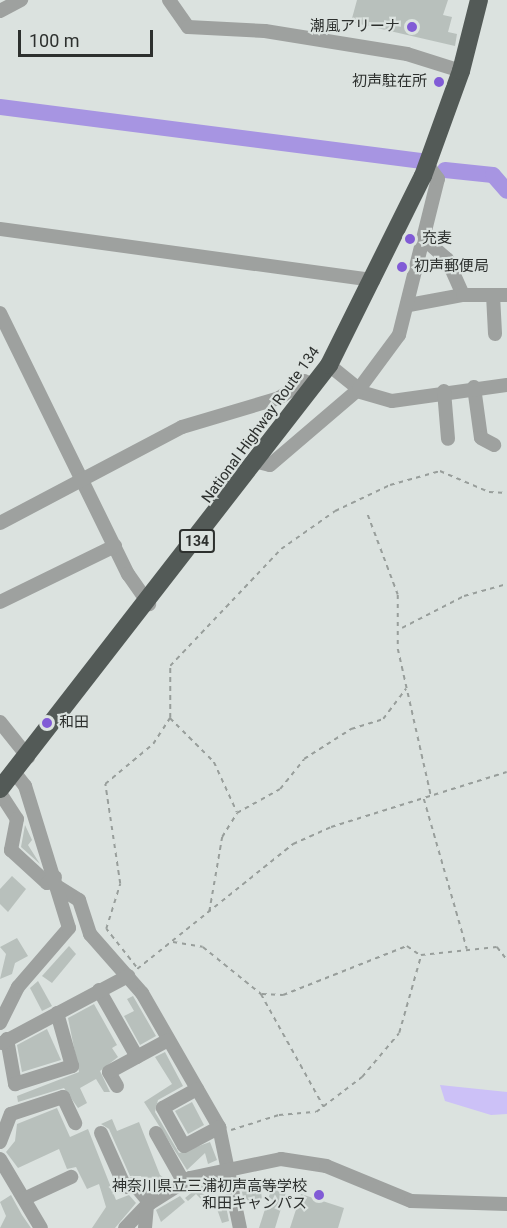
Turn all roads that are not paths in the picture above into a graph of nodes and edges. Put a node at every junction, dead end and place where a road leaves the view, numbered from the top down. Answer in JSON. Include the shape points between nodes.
{"nodes":[{"id":1,"x":21,"y":0,"type":"edge"},
{"id":2,"x":169,"y":0,"type":"edge"},
{"id":3,"x":479,"y":0,"type":"edge"},
{"id":4,"x":0,"y":11,"type":"edge"},
{"id":5,"x":461,"y":71,"type":"junction"},
{"id":6,"x":428,"y":165,"type":"junction"},
{"id":7,"x":0,"y":229,"type":"edge"},
{"id":8,"x":425,"y":240,"type":"junction"},
{"id":9,"x":374,"y":280,"type":"junction"},
{"id":10,"x":463,"y":295,"type":"junction"},
{"id":11,"x":500,"y":295,"type":"edge"},
{"id":12,"x":409,"y":305,"type":"junction"},
{"id":13,"x":0,"y":314,"type":"edge"},
{"id":14,"x":495,"y":334,"type":"dead end"},
{"id":15,"x":329,"y":365,"type":"junction"},
{"id":16,"x":507,"y":385,"type":"edge"},
{"id":17,"x":315,"y":386,"type":"junction"},
{"id":18,"x":474,"y":387,"type":"junction"},
{"id":19,"x":358,"y":390,"type":"junction"},
{"id":20,"x":444,"y":391,"type":"junction"},
{"id":21,"x":448,"y":439,"type":"dead end"},
{"id":22,"x":494,"y":445,"type":"dead end"},
{"id":23,"x":258,"y":462,"type":"junction"},
{"id":24,"x":83,"y":483,"type":"junction"},
{"id":25,"x":0,"y":523,"type":"edge"},
{"id":26,"x":115,"y":546,"type":"junction"},
{"id":27,"x":0,"y":603,"type":"edge"},
{"id":28,"x":148,"y":604,"type":"junction"},
{"id":29,"x":0,"y":722,"type":"edge"},
{"id":30,"x":28,"y":757,"type":"junction"},
{"id":31,"x":15,"y":772,"type":"junction"},
{"id":32,"x":0,"y":791,"type":"edge"},
{"id":33,"x":56,"y":882,"type":"junction"},
{"id":34,"x":133,"y":972,"type":"junction"},
{"id":35,"x":99,"y":990,"type":"junction"},
{"id":36,"x":57,"y":1013,"type":"junction"},
{"id":37,"x":0,"y":1023,"type":"edge"},
{"id":38,"x":168,"y":1040,"type":"junction"},
{"id":39,"x":4,"y":1043,"type":"edge"},
{"id":40,"x":136,"y":1057,"type":"junction"},
{"id":41,"x":117,"y":1086,"type":"dead end"},
{"id":42,"x":197,"y":1089,"type":"junction"},
{"id":43,"x":75,"y":1123,"type":"dead end"},
{"id":44,"x":219,"y":1127,"type":"junction"},
{"id":45,"x":101,"y":1133,"type":"dead end"},
{"id":46,"x":156,"y":1133,"type":"dead end"},
{"id":47,"x":0,"y":1142,"type":"edge"},
{"id":48,"x":0,"y":1159,"type":"edge"},
{"id":49,"x":227,"y":1170,"type":"junction"},
{"id":50,"x":71,"y":1177,"type":"dead end"},
{"id":51,"x":183,"y":1182,"type":"junction"},
{"id":52,"x":26,"y":1198,"type":"junction"},
{"id":53,"x":148,"y":1204,"type":"junction"},
{"id":54,"x":507,"y":1204,"type":"edge"},
{"id":55,"x":38,"y":1222,"type":"edge"},
{"id":56,"x":25,"y":1228,"type":"edge"},
{"id":57,"x":124,"y":1228,"type":"edge"},
{"id":58,"x":145,"y":1228,"type":"edge"},
{"id":59,"x":240,"y":1228,"type":"edge"}],
"edges":[{"from":1,"to":4,"type":"street"},
{"from":2,"to":5,"type":"street","via":[[188,27],[277,33],[407,54]]},
{"from":3,"to":5,"type":"highway","name":"National Highway Route 134","number":"134"},
{"from":5,"to":6,"type":"highway","name":"National Highway Route 134","number":"134"},
{"from":6,"to":8,"type":"street","via":[[438,174]]},
{"from":6,"to":9,"type":"highway","name":"National Highway Route 134","number":"134"},
{"from":7,"to":9,"type":"street"},
{"from":8,"to":10,"type":"street","via":[[447,259]]},
{"from":8,"to":12,"type":"street"},
{"from":9,"to":15,"type":"highway","name":"National Highway Route 134","number":"134"},
{"from":10,"to":11,"type":"street"},
{"from":10,"to":12,"type":"street"},
{"from":11,"to":14,"type":"street"},
{"from":12,"to":19,"type":"street","via":[[388,354]]},
{"from":13,"to":24,"type":"street"},
{"from":15,"to":17,"type":"highway","name":"National Highway Route 134","number":"134"},
{"from":15,"to":19,"type":"street"},
{"from":16,"to":18,"type":"street"},
{"from":17,"to":23,"type":"highway","name":"National Highway Route 134","number":"134"},
{"from":17,"to":24,"type":"street","via":[[304,381],[279,398],[182,427]]},
{"from":18,"to":20,"type":"street"},
{"from":18,"to":22,"type":"street","via":[[481,438]]},
{"from":19,"to":20,"type":"street","via":[[392,401]]},
{"from":19,"to":23,"type":"street","via":[[270,465]]},
{"from":20,"to":21,"type":"street"},
{"from":23,"to":28,"type":"highway","name":"National Highway Route 134","number":"134"},
{"from":24,"to":25,"type":"street"},
{"from":24,"to":26,"type":"street"},
{"from":26,"to":27,"type":"street"},
{"from":26,"to":28,"type":"street"},
{"from":28,"to":30,"type":"highway","name":"National Highway Route 134","number":"134"},
{"from":29,"to":30,"type":"street"},
{"from":30,"to":31,"type":"highway","name":"National Highway Route 134","number":"134"},
{"from":31,"to":32,"type":"highway","name":"National Highway Route 134","number":"134"},
{"from":31,"to":33,"type":"street","via":[[25,786]]},
{"from":32,"to":33,"type":"street","via":[[17,819],[11,850],[46,884]]},
{"from":33,"to":34,"type":"street","via":[[79,900],[90,934]]},
{"from":33,"to":37,"type":"street","via":[[67,915],[66,935],[18,987]]},
{"from":34,"to":35,"type":"street"},
{"from":34,"to":38,"type":"street"},
{"from":35,"to":36,"type":"street"},
{"from":35,"to":40,"type":"street"},
{"from":36,"to":39,"type":"street"},
{"from":36,"to":39,"type":"street","via":[[72,1066],[15,1084]]},
{"from":38,"to":40,"type":"street"},
{"from":38,"to":42,"type":"street"},
{"from":40,"to":41,"type":"street","via":[[109,1072]]},
{"from":42,"to":44,"type":"street"},
{"from":42,"to":44,"type":"street","via":[[163,1108],[184,1146]]},
{"from":43,"to":47,"type":"street","via":[[63,1097],[10,1114]]},
{"from":44,"to":49,"type":"street"},
{"from":45,"to":53,"type":"street","via":[[125,1187],[134,1184]]},
{"from":46,"to":51,"type":"street"},
{"from":48,"to":52,"type":"street"},
{"from":49,"to":51,"type":"street"},
{"from":49,"to":54,"type":"street","via":[[302,1160],[393,1198]]},
{"from":49,"to":59,"type":"street"},
{"from":50,"to":52,"type":"street"},
{"from":51,"to":53,"type":"street"},
{"from":52,"to":55,"type":"street"},
{"from":53,"to":57,"type":"street"},
{"from":53,"to":58,"type":"street"},
{"from":55,"to":56,"type":"street"}]}
